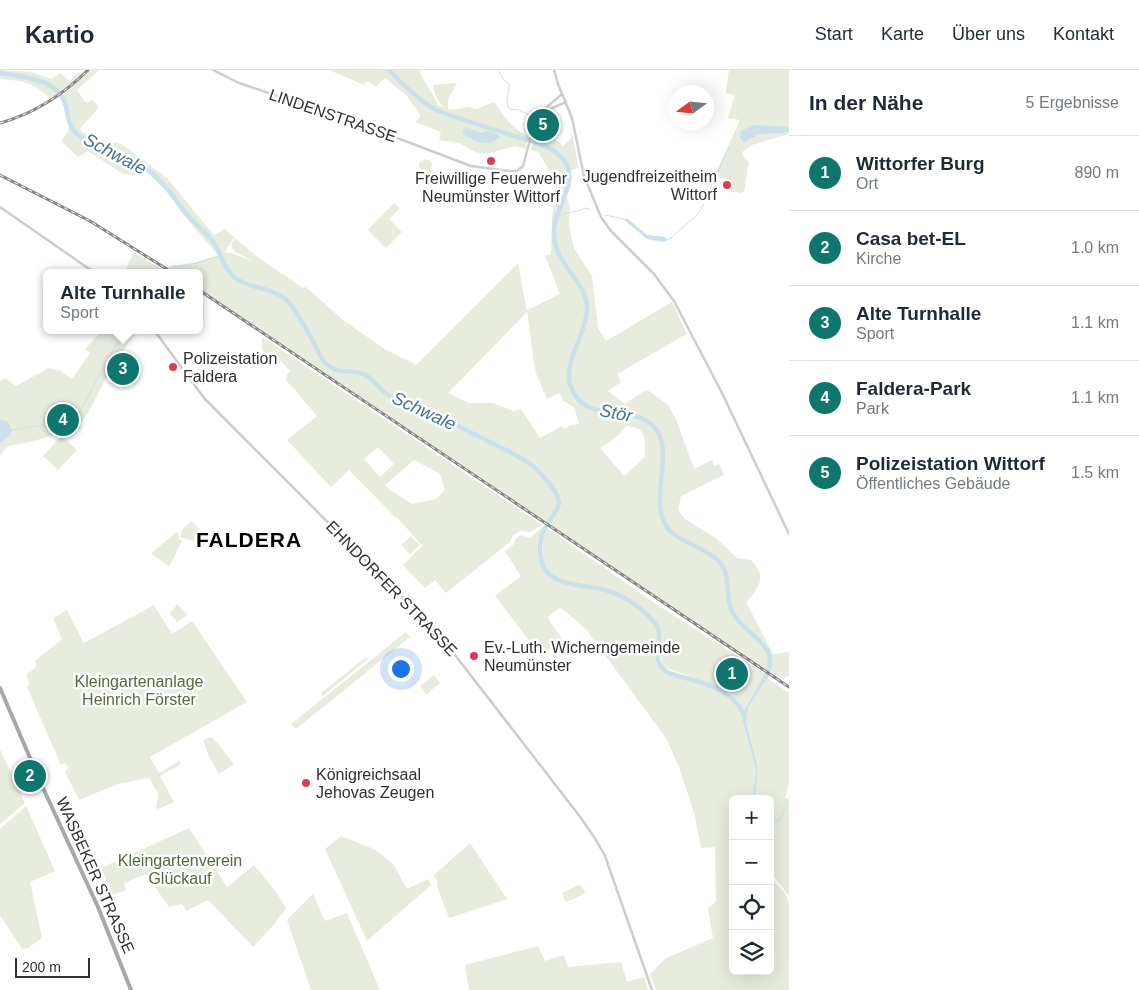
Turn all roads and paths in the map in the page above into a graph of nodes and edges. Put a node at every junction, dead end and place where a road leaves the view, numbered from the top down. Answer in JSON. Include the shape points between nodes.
{"nodes":[{"id":1,"x":213,"y":70,"type":"edge"},
{"id":2,"x":554,"y":70,"type":"edge"},
{"id":3,"x":562,"y":94,"type":"junction"},
{"id":4,"x":566,"y":102,"type":"junction"},
{"id":5,"x":541,"y":112,"type":"junction"},
{"id":6,"x":0,"y":207,"type":"edge"},
{"id":7,"x":89,"y":269,"type":"edge"},
{"id":8,"x":157,"y":334,"type":"edge"},
{"id":9,"x":789,"y":534,"type":"edge"},
{"id":10,"x":0,"y":688,"type":"edge"},
{"id":11,"x":131,"y":990,"type":"edge"},
{"id":12,"x":652,"y":990,"type":"edge"}],
"edges":[{"from":1,"to":5,"type":"street","name":"LINDENSTRASSE","via":[[239,83],[475,166],[517,171],[525,164],[534,124]]},
{"from":2,"to":3,"type":"street"},
{"from":3,"to":4,"type":"street"},
{"from":3,"to":5,"type":"street"},
{"from":4,"to":5,"type":"street"},
{"from":4,"to":9,"type":"street","via":[[584,176],[601,217],[610,232],[669,293]]},
{"from":6,"to":7,"type":"street"},
{"from":8,"to":12,"type":"street","name":"EHNDORFER STRASSE","via":[[204,398],[438,633],[581,818],[605,856]]},
{"from":10,"to":11,"type":"main road","name":"WASBEKER STRASSE","via":[[104,920]]}]}
